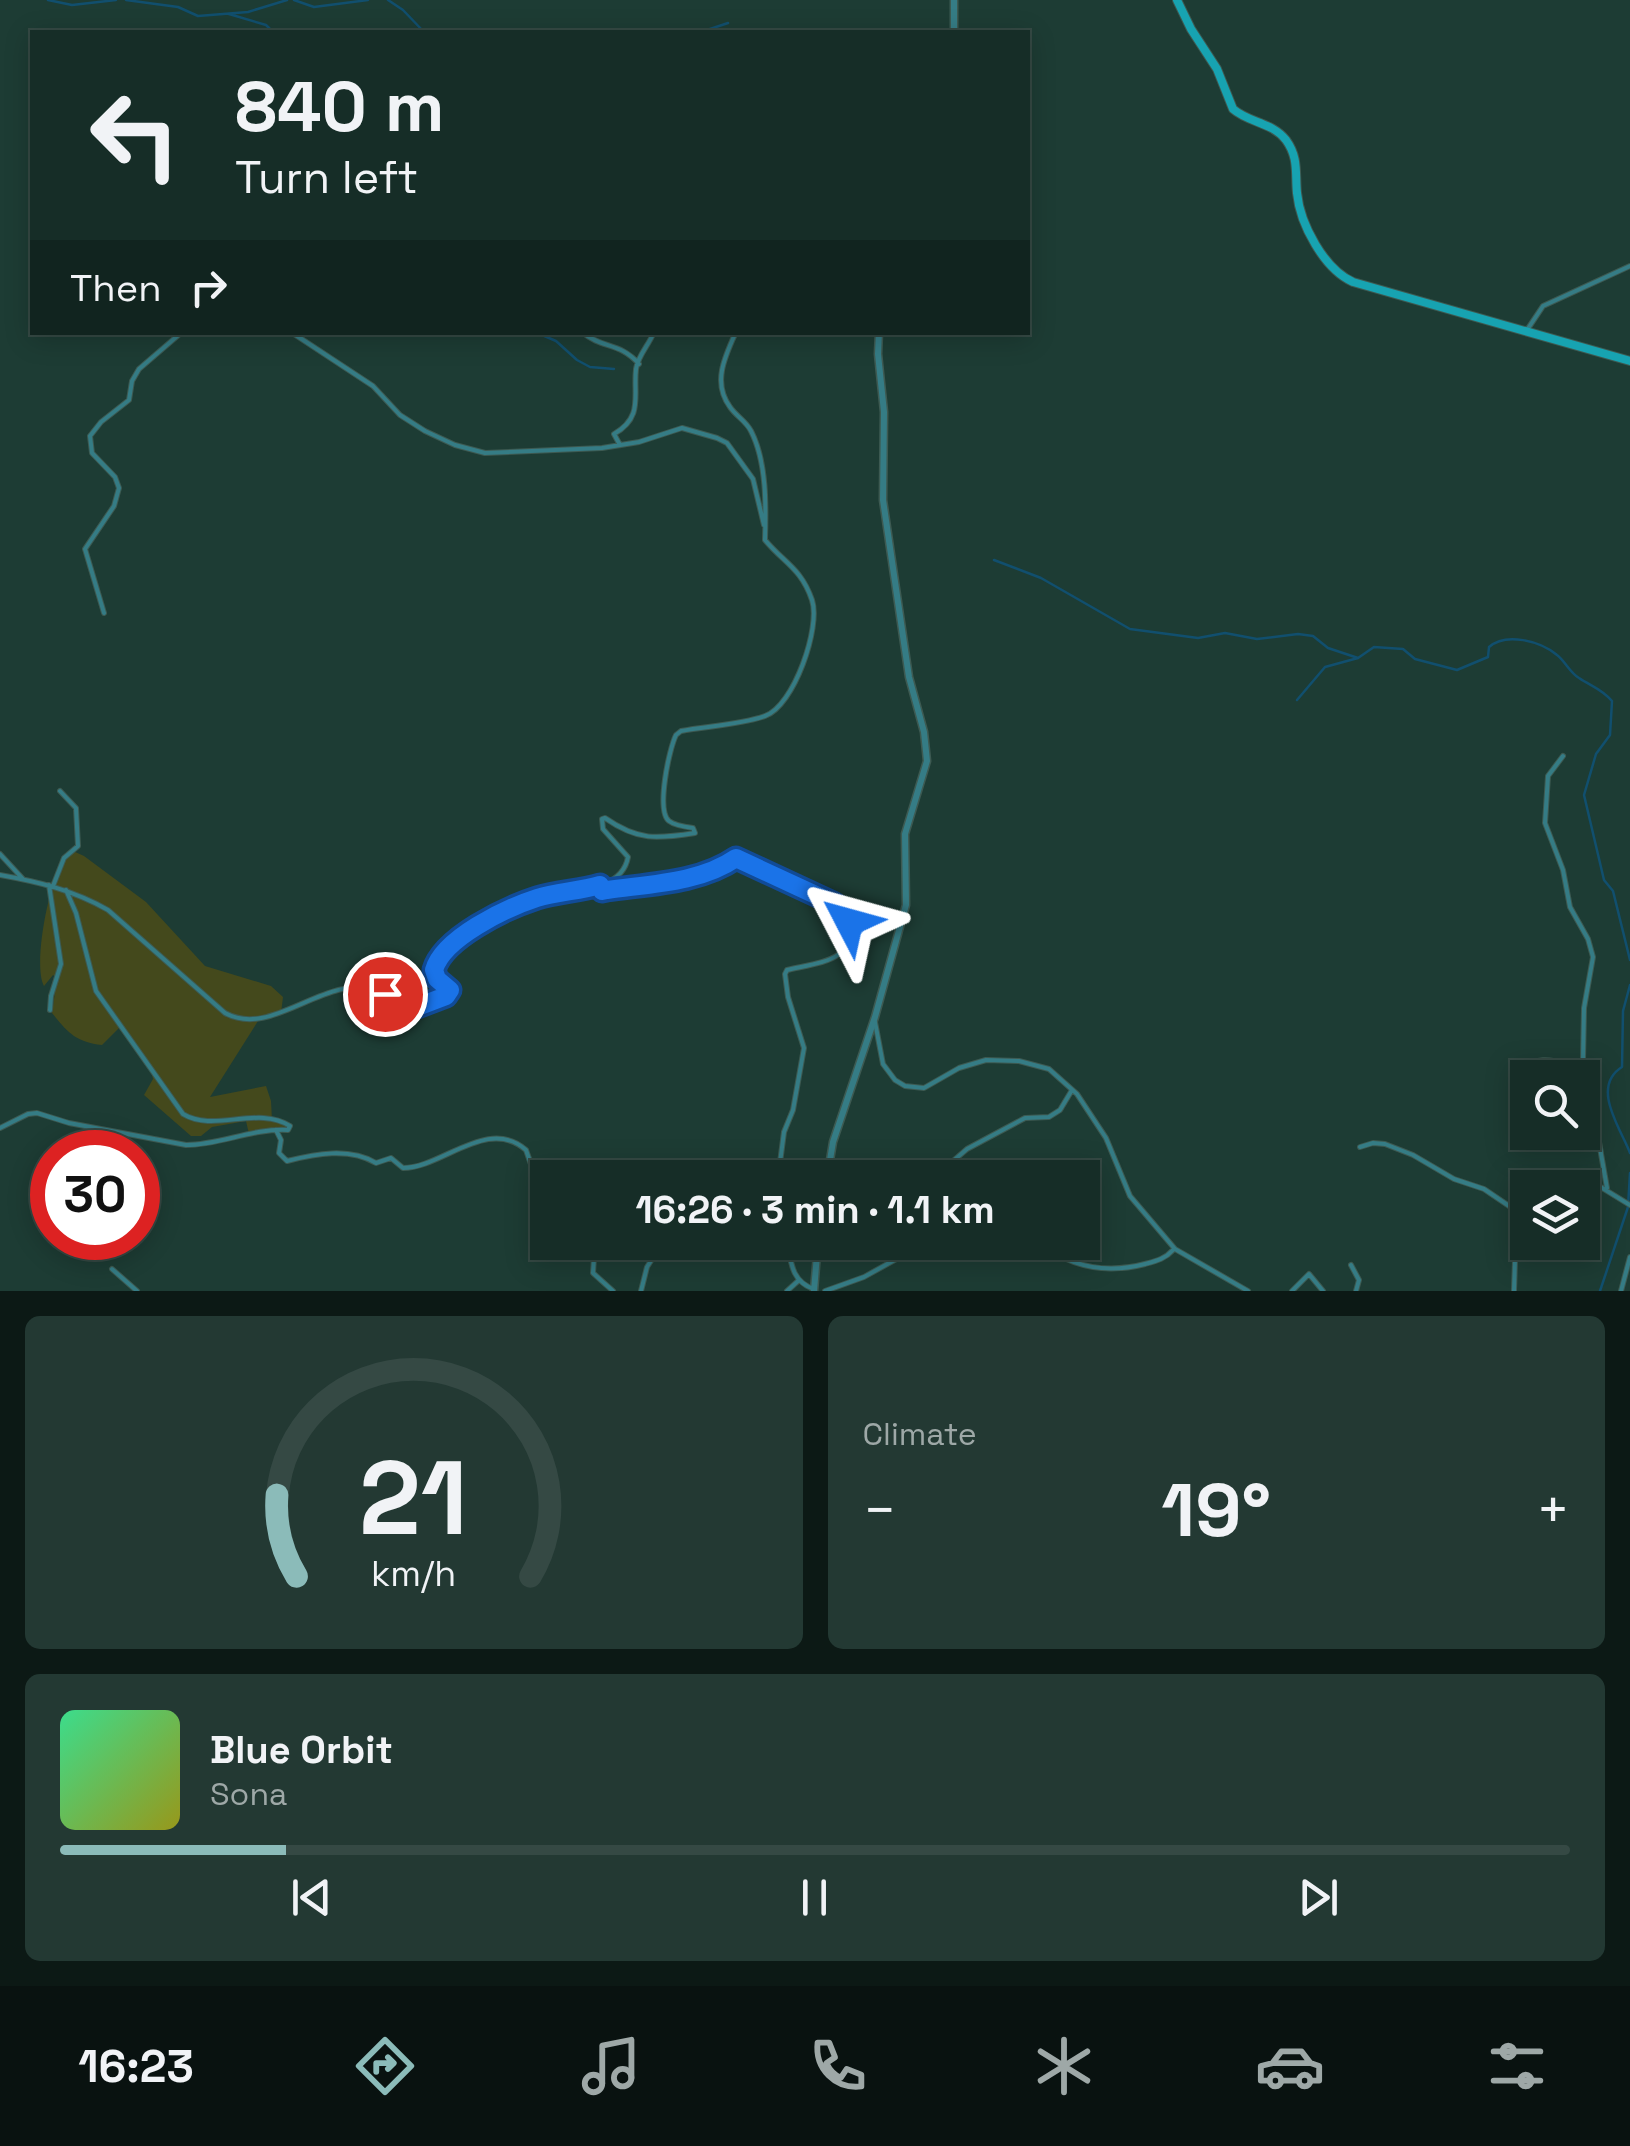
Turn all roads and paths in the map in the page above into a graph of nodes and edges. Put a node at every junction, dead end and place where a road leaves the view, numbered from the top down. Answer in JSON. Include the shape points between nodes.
{"nodes":[{"id":1,"x":954,"y":0,"type":"edge"},
{"id":2,"x":1177,"y":0,"type":"edge"},
{"id":3,"x":954,"y":30,"type":"edge"},
{"id":4,"x":1630,"y":266,"type":"edge"},
{"id":5,"x":1527,"y":330,"type":"junction"},
{"id":6,"x":179,"y":335,"type":"edge"},
{"id":7,"x":295,"y":335,"type":"edge"},
{"id":8,"x":585,"y":335,"type":"edge"},
{"id":9,"x":653,"y":335,"type":"edge"},
{"id":10,"x":735,"y":335,"type":"edge"},
{"id":11,"x":879,"y":335,"type":"edge"},
{"id":12,"x":1630,"y":361,"type":"edge"},
{"id":13,"x":639,"y":364,"type":"junction"},
{"id":14,"x":620,"y":445,"type":"junction"},
{"id":15,"x":765,"y":530,"type":"junction"},
{"id":16,"x":104,"y":613,"type":"dead end"},
{"id":17,"x":1563,"y":756,"type":"dead end"},
{"id":18,"x":60,"y":791,"type":"dead end"},
{"id":19,"x":0,"y":854,"type":"edge"},
{"id":20,"x":0,"y":874,"type":"edge"},
{"id":21,"x":23,"y":879,"type":"junction"},
{"id":22,"x":51,"y":885,"type":"junction"},
{"id":23,"x":600,"y":885,"type":"junction"},
{"id":24,"x":65,"y":888,"type":"junction"},
{"id":25,"x":50,"y":1010,"type":"dead end"},
{"id":26,"x":874,"y":1018,"type":"junction"},
{"id":27,"x":1584,"y":1060,"type":"edge"},
{"id":28,"x":1072,"y":1090,"type":"junction"},
{"id":29,"x":0,"y":1128,"type":"edge"},
{"id":30,"x":276,"y":1130,"type":"junction"},
{"id":31,"x":1360,"y":1148,"type":"dead end"},
{"id":32,"x":1600,"y":1148,"type":"edge"},
{"id":33,"x":780,"y":1160,"type":"edge"},
{"id":34,"x":830,"y":1160,"type":"edge"},
{"id":35,"x":954,"y":1160,"type":"edge"},
{"id":36,"x":530,"y":1161,"type":"edge"},
{"id":37,"x":1600,"y":1186,"type":"edge"},
{"id":38,"x":1607,"y":1188,"type":"junction"},
{"id":39,"x":1630,"y":1204,"type":"edge"},
{"id":40,"x":1510,"y":1207,"type":"edge"},
{"id":41,"x":1174,"y":1249,"type":"junction"},
{"id":42,"x":1630,"y":1257,"type":"edge"},
{"id":43,"x":595,"y":1260,"type":"edge"},
{"id":44,"x":652,"y":1260,"type":"edge"},
{"id":45,"x":790,"y":1260,"type":"edge"},
{"id":46,"x":816,"y":1260,"type":"edge"},
{"id":47,"x":895,"y":1260,"type":"edge"},
{"id":48,"x":1069,"y":1260,"type":"edge"},
{"id":49,"x":1515,"y":1260,"type":"edge"},
{"id":50,"x":1351,"y":1264,"type":"dead end"},
{"id":51,"x":112,"y":1269,"type":"dead end"},
{"id":52,"x":799,"y":1280,"type":"junction"},
{"id":53,"x":814,"y":1290,"type":"edge"},
{"id":54,"x":1250,"y":1290,"type":"edge"},
{"id":55,"x":137,"y":1291,"type":"edge"},
{"id":56,"x":612,"y":1291,"type":"edge"},
{"id":57,"x":641,"y":1291,"type":"edge"},
{"id":58,"x":787,"y":1291,"type":"edge"},
{"id":59,"x":825,"y":1291,"type":"edge"},
{"id":60,"x":1292,"y":1291,"type":"edge"},
{"id":61,"x":1323,"y":1291,"type":"edge"},
{"id":62,"x":1356,"y":1291,"type":"edge"},
{"id":63,"x":1514,"y":1291,"type":"edge"},
{"id":64,"x":1620,"y":1291,"type":"edge"}],
"edges":[{"from":1,"to":3,"type":"street"},
{"from":2,"to":5,"type":"main road","via":[[1233,109],[1273,128],[1290,147],[1298,200],[1336,272]]},
{"from":4,"to":5,"type":"street","via":[[1543,306]]},
{"from":5,"to":12,"type":"main road"},
{"from":6,"to":16,"type":"street","via":[[139,369],[129,400],[90,436],[92,452],[119,488],[85,549]]},
{"from":7,"to":14,"type":"street","via":[[414,424],[455,445],[495,454]]},
{"from":8,"to":13,"type":"street","via":[[626,350]]},
{"from":9,"to":13,"type":"street"},
{"from":10,"to":15,"type":"street","via":[[721,368],[724,396],[752,432]]},
{"from":11,"to":26,"type":"street","via":[[884,500],[928,760],[905,834],[906,905]]},
{"from":13,"to":14,"type":"street","via":[[637,402],[614,434]]},
{"from":14,"to":15,"type":"street","via":[[682,428],[727,442],[757,488]]},
{"from":15,"to":23,"type":"street","via":[[765,540],[792,563],[814,611],[790,693],[764,716],[676,735],[662,798],[665,816],[695,833],[646,838],[605,818],[603,829],[628,856],[624,868]]},
{"from":17,"to":27,"type":"street","via":[[1548,776],[1544,813],[1570,907],[1593,957]]},
{"from":18,"to":22,"type":"street","via":[[76,808],[78,846]]},
{"from":19,"to":21,"type":"street"},
{"from":20,"to":21,"type":"street"},
{"from":21,"to":22,"type":"street"},
{"from":22,"to":24,"type":"street"},
{"from":22,"to":25,"type":"street","via":[[62,964]]},
{"from":23,"to":24,"type":"street","via":[[540,897],[458,938],[434,970],[451,992],[408,1011],[379,989],[359,988],[314,996],[245,1022],[225,1013],[108,910]]},
{"from":23,"to":33,"type":"street","via":[[602,891],[683,880],[736,858],[847,914],[847,948],[785,974],[804,1048]]},
{"from":24,"to":30,"type":"street","via":[[96,991],[182,1114],[194,1121],[252,1118],[290,1126]]},
{"from":26,"to":28,"type":"street","via":[[883,1064],[906,1086],[924,1088],[970,1063],[1002,1061],[1038,1064]]},
{"from":26,"to":34,"type":"street"},
{"from":28,"to":35,"type":"street","via":[[1049,1117],[1024,1118]]},
{"from":28,"to":41,"type":"street","via":[[1106,1138],[1130,1196]]},
{"from":29,"to":30,"type":"street","via":[[37,1113],[186,1145]]},
{"from":30,"to":36,"type":"street","via":[[287,1162],[312,1154],[356,1154],[380,1164],[392,1158],[403,1168],[474,1143],[508,1140],[526,1150]]},
{"from":31,"to":40,"type":"street","via":[[1385,1144]]},
{"from":32,"to":38,"type":"street"},
{"from":37,"to":38,"type":"street"},
{"from":38,"to":39,"type":"street"},
{"from":41,"to":48,"type":"street","via":[[1160,1260],[1116,1270]]},
{"from":41,"to":54,"type":"street"},
{"from":42,"to":64,"type":"street"},
{"from":43,"to":56,"type":"street","via":[[594,1274]]},
{"from":44,"to":57,"type":"street"},
{"from":45,"to":52,"type":"street"},
{"from":46,"to":53,"type":"street"},
{"from":47,"to":59,"type":"street"},
{"from":49,"to":63,"type":"street"},
{"from":50,"to":62,"type":"street"},
{"from":51,"to":55,"type":"street"},
{"from":52,"to":53,"type":"street"},
{"from":52,"to":58,"type":"street"},
{"from":60,"to":61,"type":"street","via":[[1309,1274]]}]}
